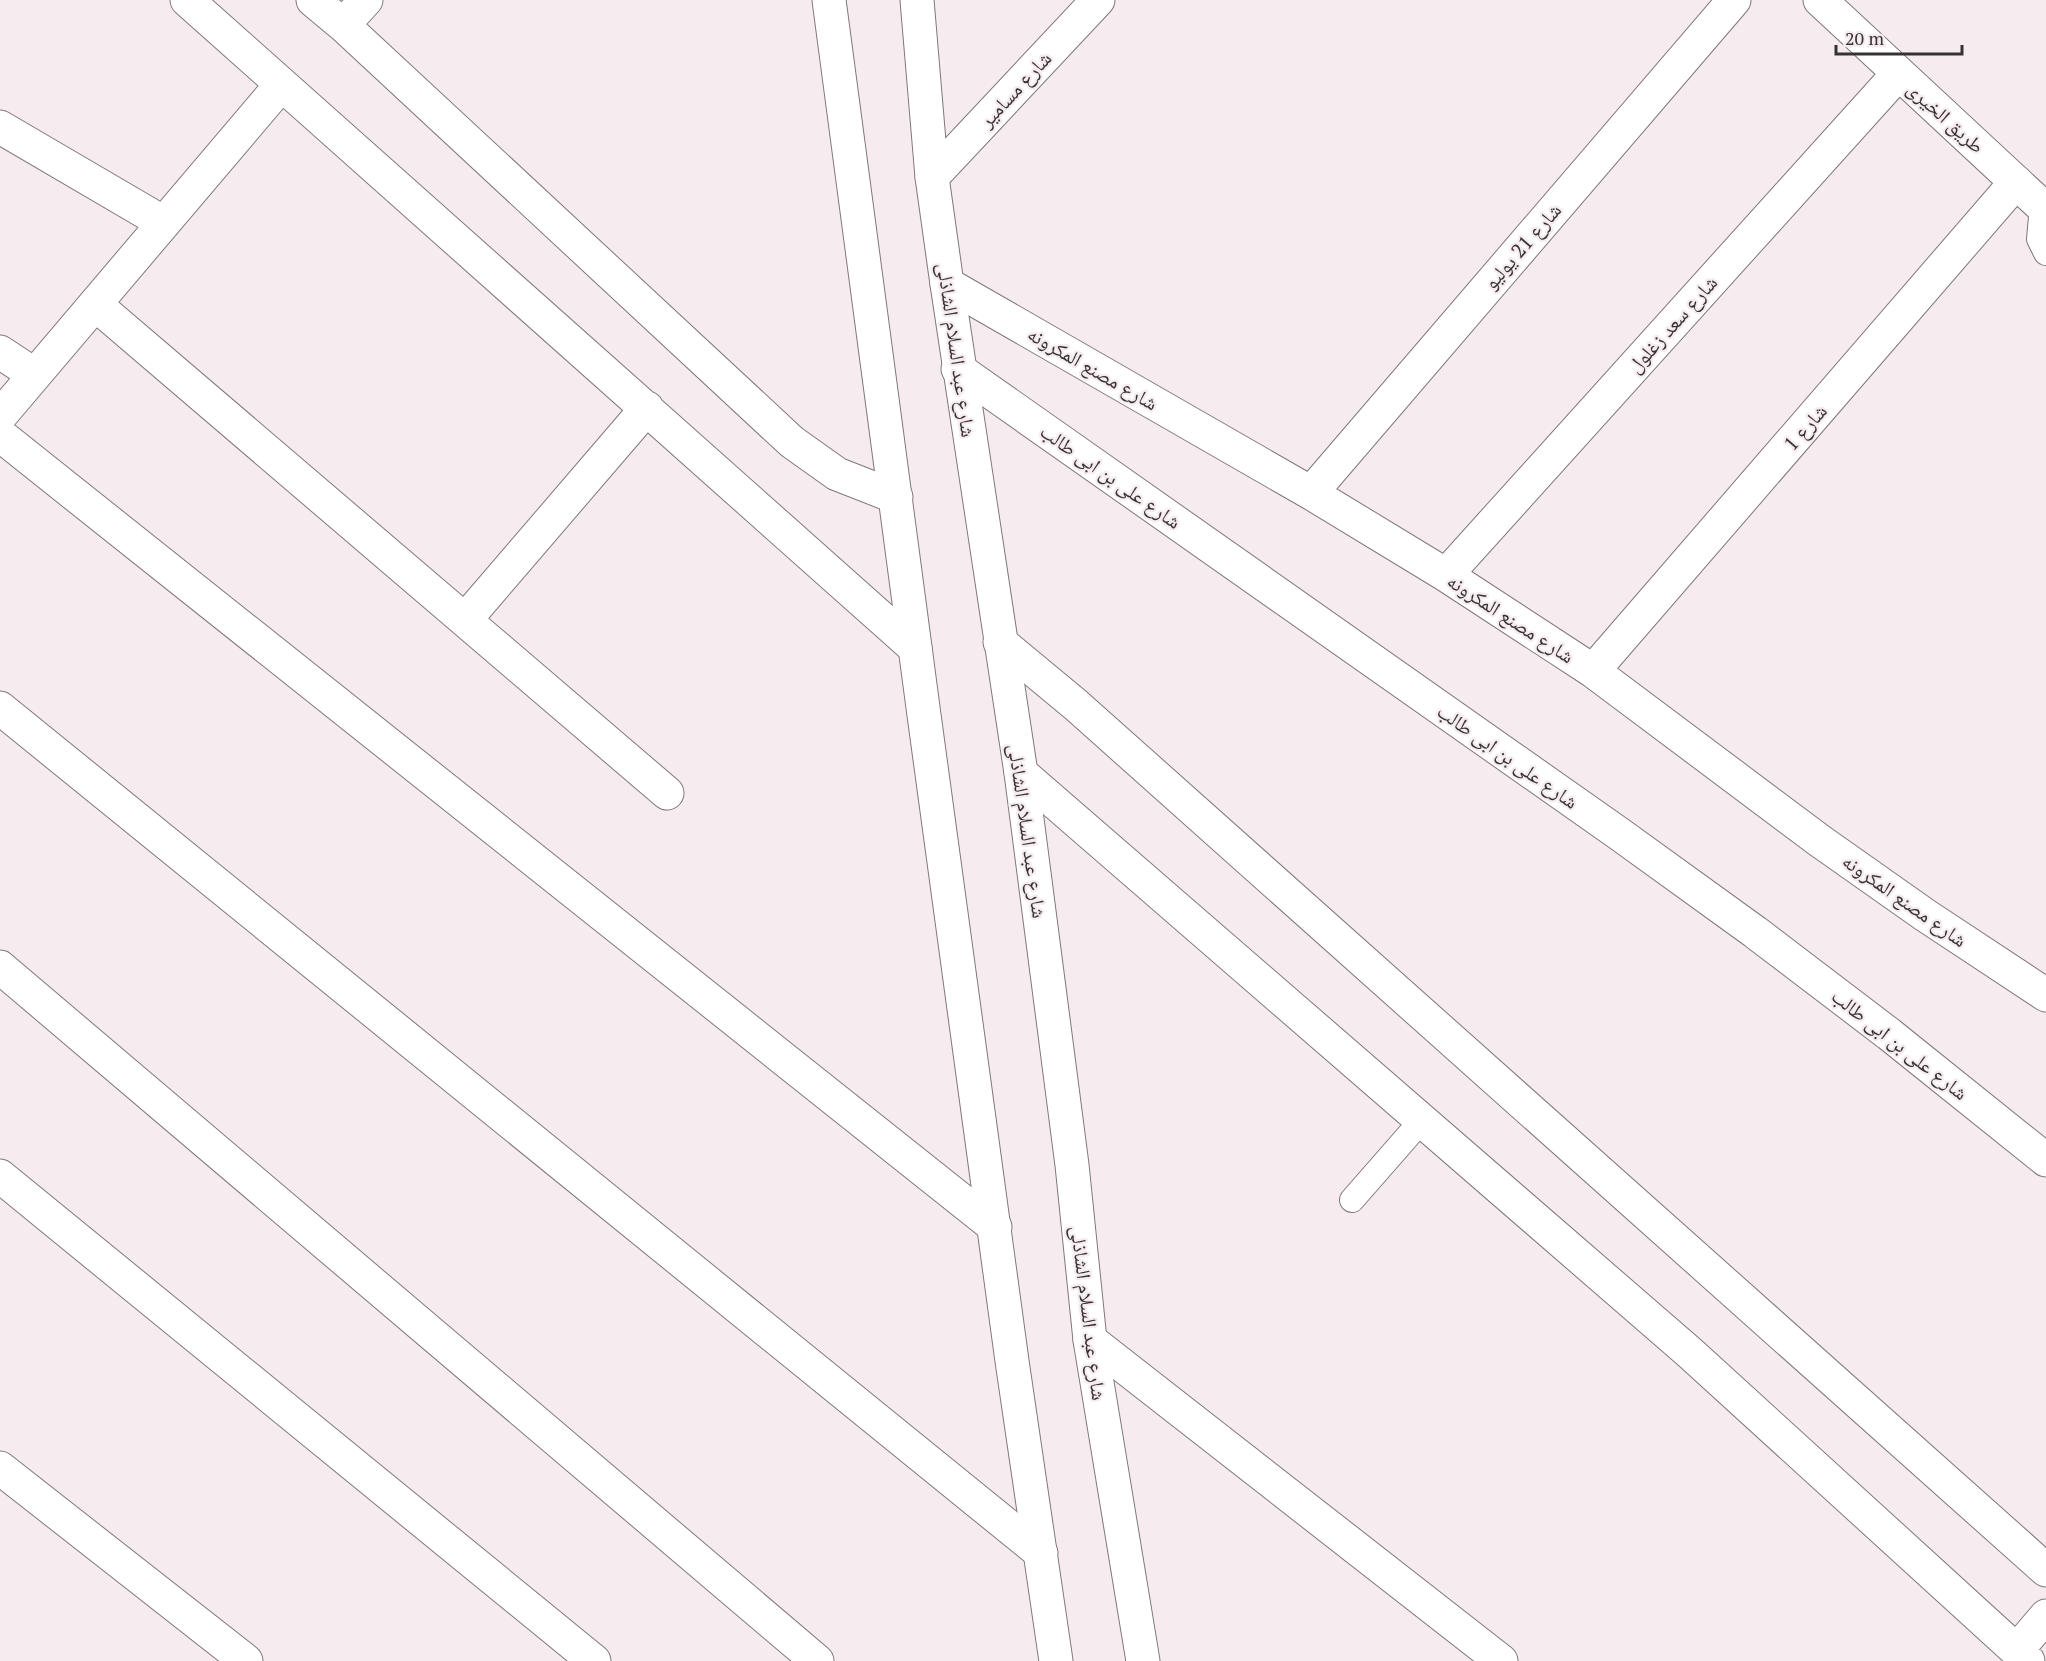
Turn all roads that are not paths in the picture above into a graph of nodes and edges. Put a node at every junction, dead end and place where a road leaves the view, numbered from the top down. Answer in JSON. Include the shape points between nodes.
{"nodes":[{"id":1,"x":187,"y":0,"type":"edge"},
{"id":2,"x":313,"y":0,"type":"edge"},
{"id":3,"x":366,"y":0,"type":"edge"},
{"id":4,"x":829,"y":0,"type":"edge"},
{"id":5,"x":917,"y":0,"type":"edge"},
{"id":6,"x":1098,"y":0,"type":"edge"},
{"id":7,"x":1734,"y":0,"type":"edge"},
{"id":8,"x":1820,"y":0,"type":"edge"},
{"id":9,"x":343,"y":25,"type":"junction"},
{"id":10,"x":1898,"y":74,"type":"junction"},
{"id":11,"x":281,"y":86,"type":"junction"},
{"id":12,"x":0,"y":128,"type":"edge"},
{"id":13,"x":932,"y":177,"type":"junction"},
{"id":14,"x":2016,"y":182,"type":"junction"},
{"id":15,"x":2044,"y":208,"type":"edge"},
{"id":16,"x":164,"y":223,"type":"junction"},
{"id":17,"x":2046,"y":253,"type":"edge"},
{"id":18,"x":946,"y":284,"type":"junction"},
{"id":19,"x":95,"y":304,"type":"junction"},
{"id":20,"x":0,"y":352,"type":"edge"},
{"id":21,"x":958,"y":369,"type":"junction"},
{"id":22,"x":35,"y":375,"type":"junction"},
{"id":23,"x":646,"y":408,"type":"junction"},
{"id":24,"x":0,"y":416,"type":"edge"},
{"id":25,"x":0,"y":435,"type":"edge"},
{"id":26,"x":1311,"y":493,"type":"junction"},
{"id":27,"x":896,"y":497,"type":"junction"},
{"id":28,"x":1446,"y":575,"type":"junction"},
{"id":29,"x":465,"y":620,"type":"junction"},
{"id":30,"x":1000,"y":642,"type":"junction"},
{"id":31,"x":915,"y":648,"type":"junction"},
{"id":32,"x":1593,"y":671,"type":"junction"},
{"id":33,"x":0,"y":708,"type":"edge"},
{"id":34,"x":1020,"y":773,"type":"junction"},
{"id":35,"x":667,"y":793,"type":"dead end"},
{"id":36,"x":0,"y":967,"type":"edge"},
{"id":37,"x":2046,"y":995,"type":"edge"},
{"id":38,"x":1422,"y":1120,"type":"junction"},
{"id":39,"x":2046,"y":1160,"type":"edge"},
{"id":40,"x":0,"y":1176,"type":"edge"},
{"id":41,"x":1352,"y":1200,"type":"dead end"},
{"id":42,"x":995,"y":1227,"type":"junction"},
{"id":43,"x":1090,"y":1340,"type":"junction"},
{"id":44,"x":0,"y":1468,"type":"edge"},
{"id":45,"x":1041,"y":1552,"type":"junction"},
{"id":46,"x":2046,"y":1570,"type":"edge"},
{"id":47,"x":2046,"y":1616,"type":"edge"},
{"id":48,"x":2023,"y":1656,"type":"edge"},
{"id":49,"x":1143,"y":1660,"type":"edge"},
{"id":50,"x":246,"y":1661,"type":"edge"},
{"id":51,"x":594,"y":1661,"type":"edge"},
{"id":52,"x":817,"y":1661,"type":"edge"},
{"id":53,"x":1056,"y":1661,"type":"edge"},
{"id":54,"x":1501,"y":1661,"type":"edge"}],
"edges":[{"from":1,"to":11,"type":"street"},
{"from":2,"to":9,"type":"street"},
{"from":3,"to":9,"type":"street"},
{"from":4,"to":27,"type":"street"},
{"from":5,"to":13,"type":"street","name":"شارع عبد السلام الشاذلى"},
{"from":6,"to":13,"type":"street","name":"شارع مسامير"},
{"from":7,"to":26,"type":"street","name":"شارع 21 يوليو"},
{"from":8,"to":10,"type":"street","name":"طريق الخيرى"},
{"from":9,"to":27,"type":"street","via":[[792,442],[837,474]]},
{"from":10,"to":14,"type":"street","name":"طريق الخيرى"},
{"from":10,"to":28,"type":"street","name":"شارع سعد زغلول"},
{"from":11,"to":16,"type":"street"},
{"from":11,"to":23,"type":"street"},
{"from":12,"to":16,"type":"street"},
{"from":13,"to":18,"type":"street","name":"شارع عبد السلام الشاذلى"},
{"from":14,"to":15,"type":"street","name":"طريق الخيرى"},
{"from":14,"to":32,"type":"street","name":"شارع 1"},
{"from":15,"to":17,"type":"lane","via":[[2039,239]]},
{"from":16,"to":19,"type":"street"},
{"from":18,"to":21,"type":"street","name":"شارع عبد السلام الشاذلى"},
{"from":18,"to":26,"type":"street","name":"شارع مصنع المكرونه"},
{"from":19,"to":22,"type":"street"},
{"from":19,"to":29,"type":"street"},
{"from":20,"to":22,"type":"street"},
{"from":21,"to":30,"type":"street","name":"شارع عبد السلام الشاذلى"},
{"from":21,"to":39,"type":"street","name":"شارع على بن ابى طالب","via":[[1755,932]]},
{"from":22,"to":24,"type":"street"},
{"from":23,"to":29,"type":"street"},
{"from":23,"to":31,"type":"street"},
{"from":25,"to":42,"type":"street"},
{"from":26,"to":28,"type":"street","name":"شارع مصنع المكرونه"},
{"from":27,"to":31,"type":"street"},
{"from":28,"to":32,"type":"street","name":"شارع مصنع المكرونه"},
{"from":29,"to":35,"type":"street"},
{"from":30,"to":34,"type":"street","name":"شارع عبد السلام الشاذلى"},
{"from":30,"to":46,"type":"street","via":[[1076,705]]},
{"from":31,"to":42,"type":"street"},
{"from":32,"to":37,"type":"street","name":"شارع مصنع المكرونه","via":[[1820,841]]},
{"from":33,"to":45,"type":"street"},
{"from":34,"to":38,"type":"street"},
{"from":34,"to":43,"type":"street","name":"شارع عبد السلام الشاذلى","via":[[1070,1153]]},
{"from":36,"to":52,"type":"street"},
{"from":38,"to":41,"type":"lane"},
{"from":38,"to":48,"type":"street","via":[[1689,1352]]},
{"from":40,"to":51,"type":"street"},
{"from":42,"to":45,"type":"street"},
{"from":43,"to":49,"type":"street","name":"شارع عبد السلام الشاذلى"},
{"from":43,"to":54,"type":"street"},
{"from":44,"to":50,"type":"street"},
{"from":45,"to":53,"type":"street"},
{"from":47,"to":48,"type":"street"}]}
